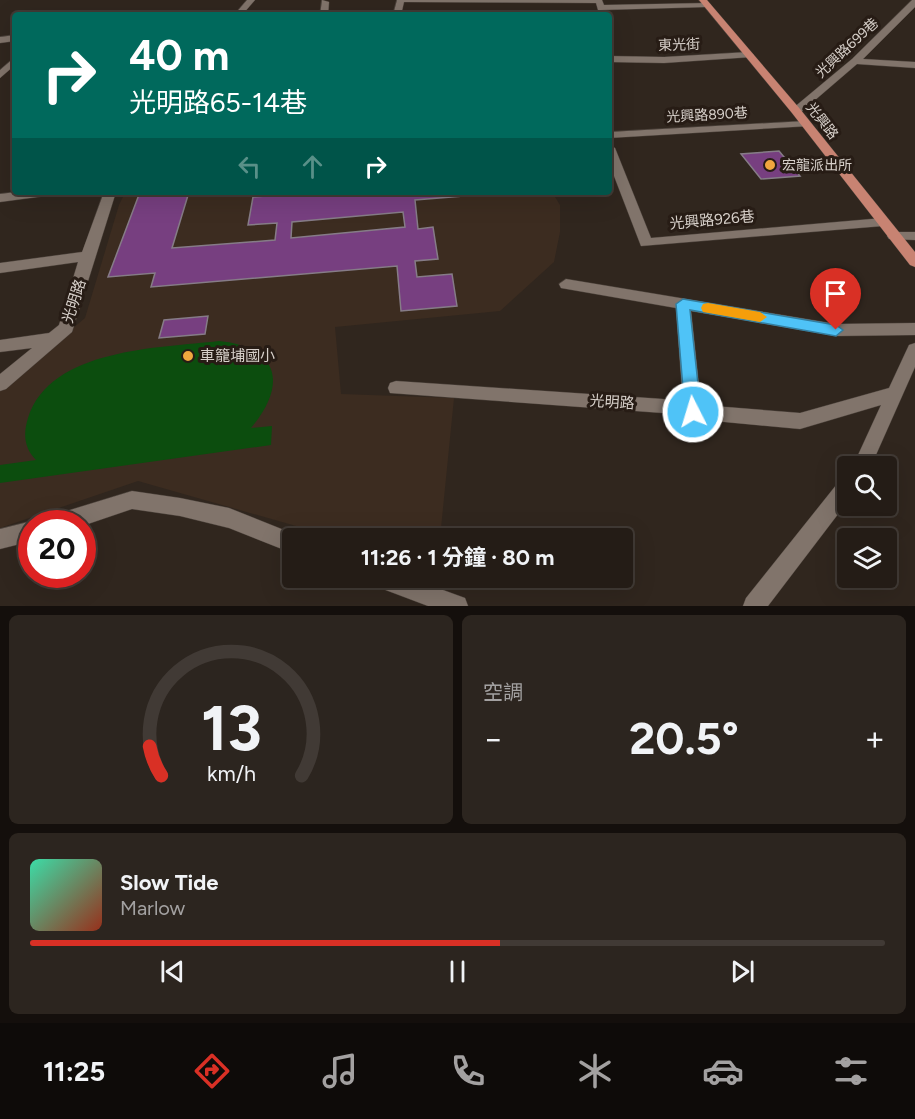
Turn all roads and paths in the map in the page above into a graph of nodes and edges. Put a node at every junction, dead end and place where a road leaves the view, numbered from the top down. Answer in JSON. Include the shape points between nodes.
{"nodes":[{"id":1,"x":251,"y":0,"type":"edge"},
{"id":2,"x":401,"y":0,"type":"edge"},
{"id":3,"x":325,"y":2,"type":"dead end"},
{"id":4,"x":705,"y":2,"type":"edge"},
{"id":5,"x":915,"y":2,"type":"edge"},
{"id":6,"x":601,"y":11,"type":"edge"},
{"id":7,"x":241,"y":12,"type":"edge"},
{"id":8,"x":324,"y":12,"type":"edge"},
{"id":9,"x":749,"y":55,"type":"junction"},
{"id":10,"x":612,"y":59,"type":"edge"},
{"id":11,"x":855,"y":61,"type":"junction"},
{"id":12,"x":12,"y":63,"type":"edge"},
{"id":13,"x":915,"y":65,"type":"edge"},
{"id":14,"x":0,"y":75,"type":"edge"},
{"id":15,"x":795,"y":111,"type":"junction"},
{"id":16,"x":806,"y":124,"type":"junction"},
{"id":17,"x":612,"y":135,"type":"edge"},
{"id":18,"x":612,"y":156,"type":"edge"},
{"id":19,"x":22,"y":195,"type":"edge"},
{"id":20,"x":109,"y":195,"type":"edge"},
{"id":21,"x":0,"y":198,"type":"edge"},
{"id":22,"x":883,"y":222,"type":"junction"},
{"id":23,"x":894,"y":236,"type":"junction"},
{"id":24,"x":915,"y":236,"type":"edge"},
{"id":25,"x":87,"y":256,"type":"junction"},
{"id":26,"x":915,"y":262,"type":"edge"},
{"id":27,"x":0,"y":268,"type":"edge"},
{"id":28,"x":566,"y":284,"type":"dead end"},
{"id":29,"x":683,"y":304,"type":"junction"},
{"id":30,"x":915,"y":329,"type":"edge"},
{"id":31,"x":51,"y":339,"type":"junction"},
{"id":32,"x":0,"y":345,"type":"edge"},
{"id":33,"x":915,"y":349,"type":"edge"},
{"id":34,"x":0,"y":384,"type":"edge"},
{"id":35,"x":396,"y":388,"type":"dead end"},
{"id":36,"x":897,"y":393,"type":"junction"},
{"id":37,"x":693,"y":412,"type":"junction"},
{"id":38,"x":867,"y":456,"type":"edge"},
{"id":39,"x":837,"y":499,"type":"edge"},
{"id":40,"x":96,"y":512,"type":"edge"},
{"id":41,"x":18,"y":534,"type":"edge"},
{"id":42,"x":0,"y":539,"type":"edge"},
{"id":43,"x":282,"y":539,"type":"edge"},
{"id":44,"x":409,"y":588,"type":"edge"},
{"id":45,"x":457,"y":606,"type":"edge"},
{"id":46,"x":754,"y":606,"type":"edge"}],
"edges":[{"from":1,"to":7,"type":"lane"},
{"from":2,"to":6,"type":"lane","via":[[599,1]]},
{"from":3,"to":8,"type":"lane"},
{"from":4,"to":6,"type":"lane"},
{"from":4,"to":9,"type":"main road","name":"光興路"},
{"from":5,"to":11,"type":"lane","name":"光興路699巷"},
{"from":9,"to":10,"type":"lane","name":"東光街"},
{"from":9,"to":15,"type":"main road","name":"光興路"},
{"from":11,"to":13,"type":"lane"},
{"from":11,"to":15,"type":"lane","name":"光興路699巷"},
{"from":12,"to":14,"type":"lane"},
{"from":15,"to":16,"type":"main road","name":"光興路"},
{"from":16,"to":17,"type":"lane","name":"光興路890巷"},
{"from":16,"to":22,"type":"main road","name":"光興路"},
{"from":18,"to":22,"type":"lane","name":"光興路926巷","via":[[646,243]]},
{"from":19,"to":21,"type":"lane"},
{"from":20,"to":25,"type":"lane","name":"光明路"},
{"from":22,"to":23,"type":"main road","name":"光興路"},
{"from":23,"to":24,"type":"lane"},
{"from":23,"to":26,"type":"main road","name":"光興路"},
{"from":25,"to":27,"type":"lane","name":"光明路"},
{"from":25,"to":31,"type":"lane","name":"光明路","via":[[66,328]]},
{"from":28,"to":29,"type":"lane"},
{"from":29,"to":30,"type":"lane","via":[[836,330]]},
{"from":29,"to":37,"type":"lane"},
{"from":31,"to":32,"type":"lane","name":"光明路"},
{"from":31,"to":34,"type":"lane","name":"光明路"},
{"from":33,"to":36,"type":"lane"},
{"from":35,"to":37,"type":"lane","name":"光明路","via":[[663,406]]},
{"from":36,"to":37,"type":"lane","name":"光明路","via":[[800,421]]},
{"from":36,"to":38,"type":"lane"},
{"from":39,"to":46,"type":"lane"},
{"from":40,"to":43,"type":"lane","via":[[132,500],[180,507],[229,518]]},
{"from":41,"to":42,"type":"lane"},
{"from":44,"to":45,"type":"lane"}]}
